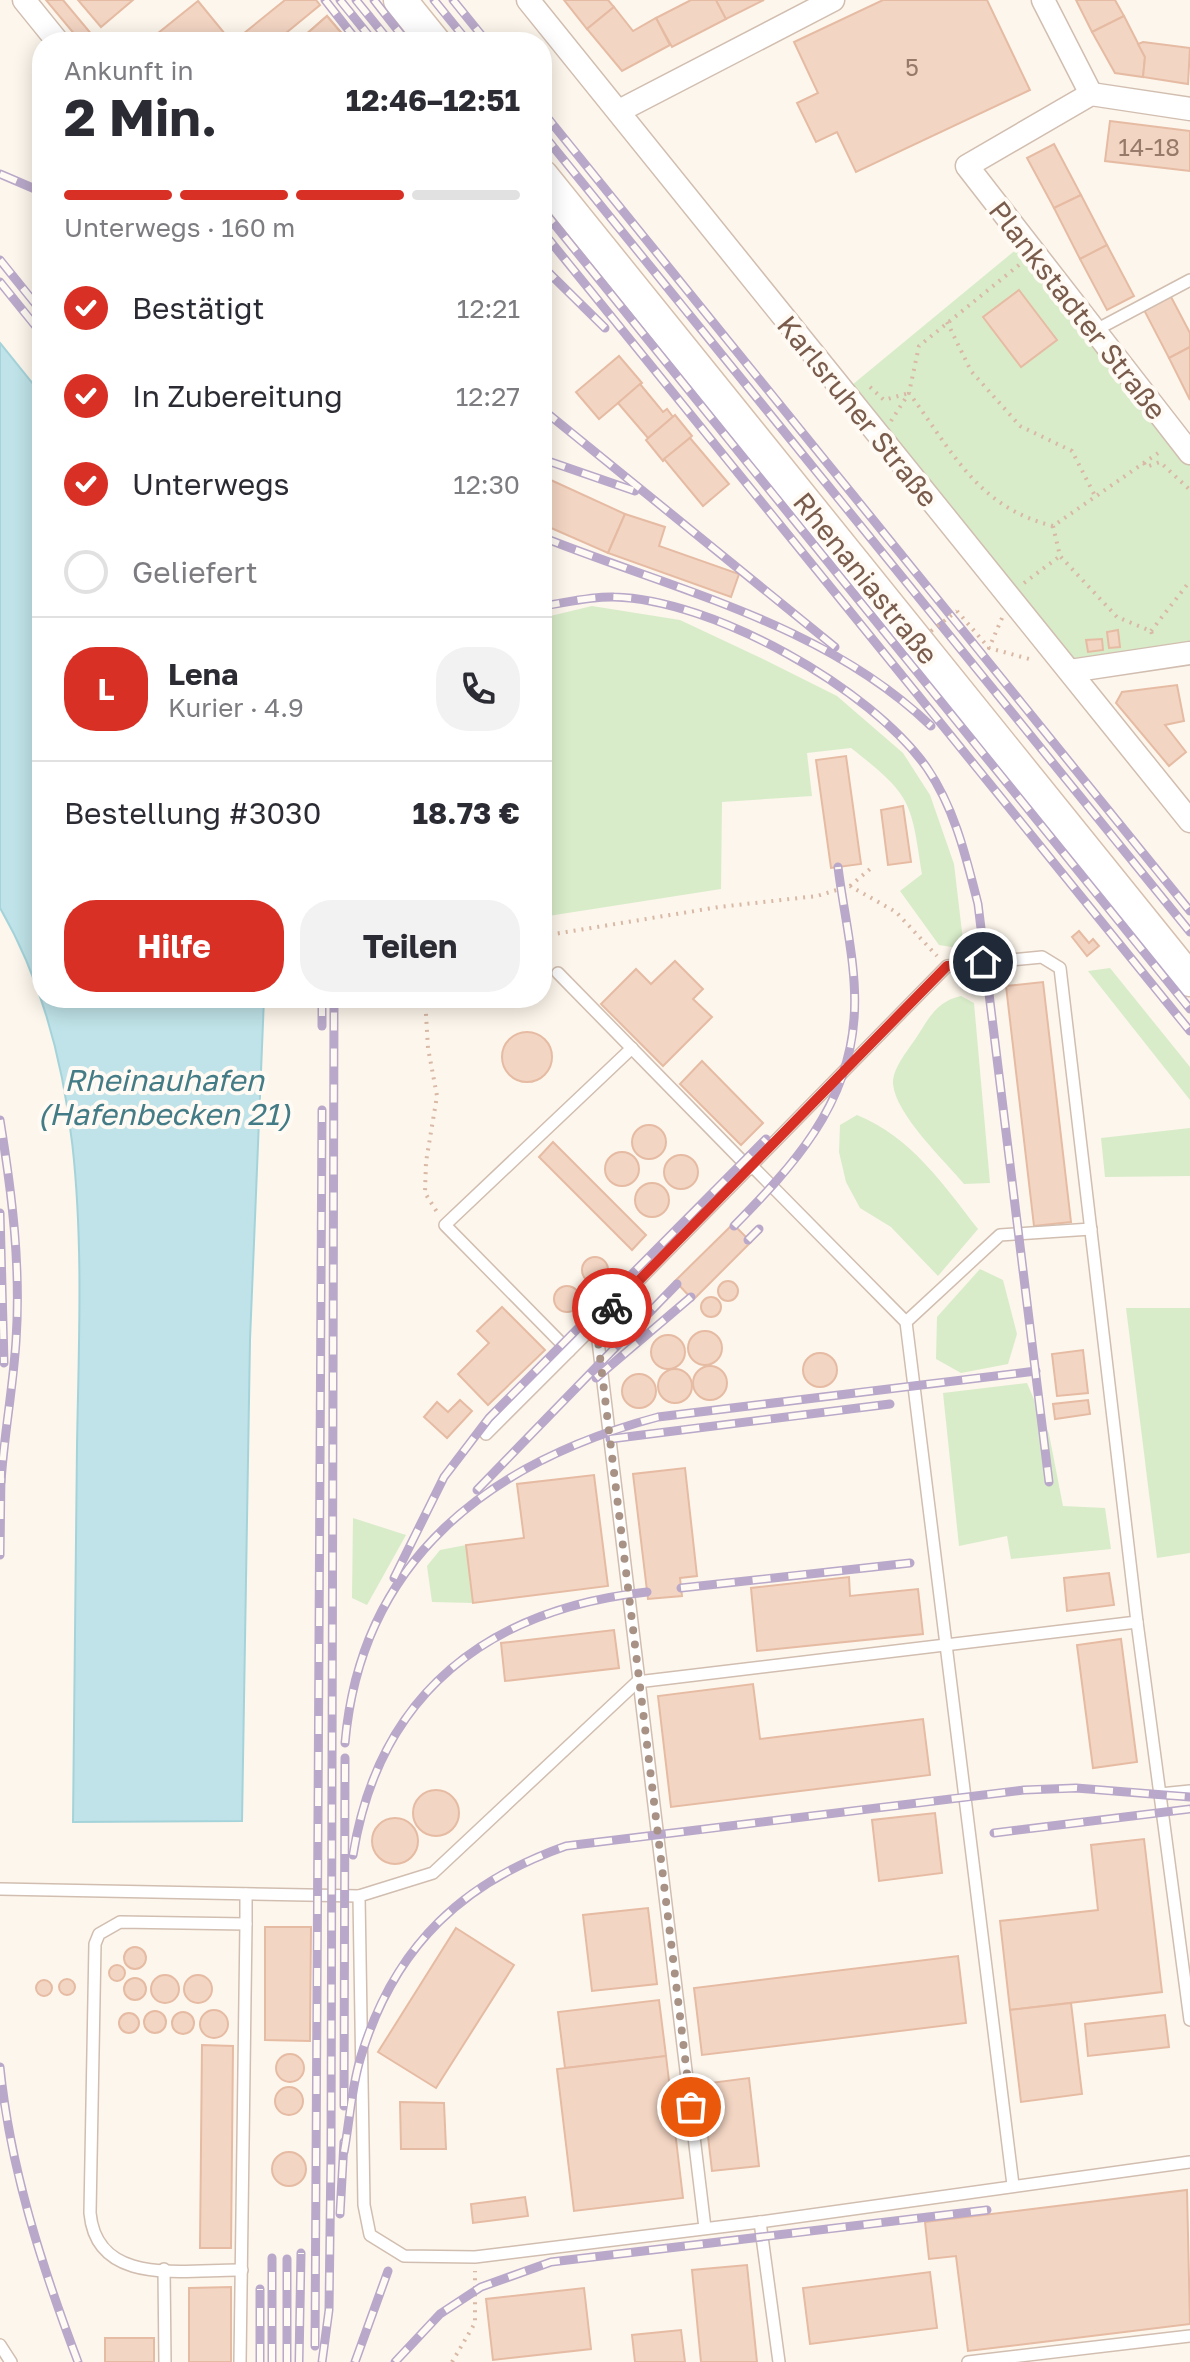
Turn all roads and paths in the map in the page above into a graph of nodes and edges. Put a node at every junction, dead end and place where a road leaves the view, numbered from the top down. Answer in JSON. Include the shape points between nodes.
{"nodes":[{"id":1,"x":24,"y":0,"type":"edge"},
{"id":2,"x":400,"y":0,"type":"edge"},
{"id":3,"x":528,"y":0,"type":"edge"},
{"id":4,"x":833,"y":0,"type":"edge"},
{"id":5,"x":1043,"y":0,"type":"edge"},
{"id":6,"x":50,"y":32,"type":"edge"},
{"id":7,"x":426,"y":32,"type":"edge"},
{"id":8,"x":1091,"y":94,"type":"junction"},
{"id":9,"x":1190,"y":109,"type":"edge"},
{"id":10,"x":619,"y":111,"type":"junction"},
{"id":11,"x":552,"y":188,"type":"edge"},
{"id":12,"x":1034,"y":254,"type":"junction"},
{"id":13,"x":1190,"y":280,"type":"edge"},
{"id":14,"x":947,"y":321,"type":"junction"},
{"id":15,"x":1094,"y":331,"type":"junction"},
{"id":16,"x":909,"y":393,"type":"junction"},
{"id":17,"x":847,"y":398,"type":"junction"},
{"id":18,"x":879,"y":438,"type":"junction"},
{"id":19,"x":1190,"y":453,"type":"edge"},
{"id":20,"x":1190,"y":490,"type":"edge"},
{"id":21,"x":1095,"y":496,"type":"junction"},
{"id":22,"x":1053,"y":526,"type":"junction"},
{"id":23,"x":1060,"y":556,"type":"junction"},
{"id":24,"x":1029,"y":579,"type":"dead end"},
{"id":25,"x":1190,"y":581,"type":"edge"},
{"id":26,"x":1011,"y":599,"type":"junction"},
{"id":27,"x":931,"y":631,"type":"dead end"},
{"id":28,"x":1151,"y":631,"type":"junction"},
{"id":29,"x":1154,"y":638,"type":"dead end"},
{"id":30,"x":989,"y":648,"type":"junction"},
{"id":31,"x":1190,"y":653,"type":"edge"},
{"id":32,"x":1070,"y":671,"type":"junction"},
{"id":33,"x":1190,"y":821,"type":"edge"},
{"id":34,"x":870,"y":869,"type":"dead end"},
{"id":35,"x":850,"y":886,"type":"junction"},
{"id":36,"x":552,"y":934,"type":"edge"},
{"id":37,"x":947,"y":966,"type":"junction"},
{"id":38,"x":558,"y":973,"type":"dead end"},
{"id":39,"x":1190,"y":980,"type":"edge"},
{"id":40,"x":426,"y":1008,"type":"edge"},
{"id":41,"x":632,"y":1048,"type":"junction"},
{"id":42,"x":751,"y":1167,"type":"junction"},
{"id":43,"x":445,"y":1225,"type":"junction"},
{"id":44,"x":1091,"y":1229,"type":"junction"},
{"id":45,"x":906,"y":1322,"type":"junction"},
{"id":46,"x":596,"y":1324,"type":"junction"},
{"id":47,"x":569,"y":1351,"type":"junction"},
{"id":48,"x":486,"y":1434,"type":"dead end"},
{"id":49,"x":1137,"y":1622,"type":"junction"},
{"id":50,"x":946,"y":1646,"type":"junction"},
{"id":51,"x":637,"y":1682,"type":"junction"},
{"id":52,"x":1190,"y":1791,"type":"edge"},
{"id":53,"x":1160,"y":1794,"type":"junction"},
{"id":54,"x":0,"y":1889,"type":"edge"},
{"id":55,"x":246,"y":1894,"type":"junction"},
{"id":56,"x":359,"y":1896,"type":"junction"},
{"id":57,"x":246,"y":1924,"type":"junction"},
{"id":58,"x":1185,"y":1931,"type":"edge"},
{"id":59,"x":1190,"y":2020,"type":"edge"},
{"id":60,"x":1190,"y":2162,"type":"edge"},
{"id":61,"x":1013,"y":2185,"type":"junction"},
{"id":62,"x":760,"y":2222,"type":"junction"},
{"id":63,"x":705,"y":2228,"type":"junction"},
{"id":64,"x":475,"y":2257,"type":"junction"},
{"id":65,"x":164,"y":2269,"type":"junction"},
{"id":66,"x":242,"y":2270,"type":"junction"},
{"id":67,"x":1190,"y":2336,"type":"edge"},
{"id":68,"x":0,"y":2345,"type":"edge"},
{"id":69,"x":11,"y":2362,"type":"edge"},
{"id":70,"x":165,"y":2362,"type":"edge"},
{"id":71,"x":240,"y":2362,"type":"edge"},
{"id":72,"x":452,"y":2362,"type":"edge"},
{"id":73,"x":779,"y":2362,"type":"edge"},
{"id":74,"x":968,"y":2362,"type":"edge"}],
"edges":[{"from":1,"to":6,"type":"street"},
{"from":2,"to":7,"type":"street"},
{"from":3,"to":10,"type":"street","name":"Karlsruher Straße"},
{"from":4,"to":10,"type":"street"},
{"from":5,"to":8,"type":"street"},
{"from":8,"to":9,"type":"street"},
{"from":8,"to":12,"type":"street","name":"Plankstadter Straße","via":[[967,166]]},
{"from":10,"to":17,"type":"street","name":"Karlsruher Straße"},
{"from":11,"to":39,"type":"street","name":"Rhenaniastraße"},
{"from":12,"to":14,"type":"path"},
{"from":12,"to":15,"type":"street","name":"Plankstadter Straße"},
{"from":13,"to":15,"type":"lane"},
{"from":14,"to":16,"type":"path","via":[[919,346]]},
{"from":14,"to":21,"type":"path","via":[[971,371],[1020,426],[1072,451]]},
{"from":15,"to":19,"type":"street","name":"Plankstadter Straße"},
{"from":16,"to":17,"type":"path","via":[[884,400],[867,385]]},
{"from":16,"to":18,"type":"path"},
{"from":16,"to":22,"type":"path","via":[[983,493],[1020,518]]},
{"from":17,"to":18,"type":"street","name":"Karlsruher Straße"},
{"from":18,"to":26,"type":"street","name":"Karlsruher Straße"},
{"from":20,"to":21,"type":"path","via":[[1160,462],[1146,467],[1146,462]]},
{"from":21,"to":22,"type":"path"},
{"from":22,"to":23,"type":"path"},
{"from":23,"to":24,"type":"path"},
{"from":23,"to":28,"type":"path","via":[[1117,617]]},
{"from":25,"to":28,"type":"path"},
{"from":26,"to":30,"type":"path"},
{"from":26,"to":32,"type":"street","name":"Karlsruher Straße"},
{"from":27,"to":30,"type":"path","bridge":true,"via":[[957,611]]},
{"from":28,"to":29,"type":"path"},
{"from":30,"to":32,"type":"path"},
{"from":31,"to":32,"type":"street"},
{"from":32,"to":33,"type":"street","name":"Karlsruher Straße"},
{"from":34,"to":35,"type":"path"},
{"from":35,"to":36,"type":"path","via":[[817,896]]},
{"from":35,"to":37,"type":"path","via":[[896,912]]},
{"from":37,"to":42,"type":"lane"},
{"from":37,"to":44,"type":"lane","via":[[1042,957],[1060,968]]},
{"from":38,"to":41,"type":"lane"},
{"from":40,"to":43,"type":"path","via":[[437,1096],[425,1193]]},
{"from":41,"to":42,"type":"lane"},
{"from":41,"to":43,"type":"lane"},
{"from":42,"to":45,"type":"lane"},
{"from":42,"to":46,"type":"lane"},
{"from":43,"to":47,"type":"lane"},
{"from":44,"to":45,"type":"lane","via":[[1000,1235]]},
{"from":44,"to":49,"type":"lane"},
{"from":45,"to":50,"type":"lane"},
{"from":46,"to":47,"type":"lane"},
{"from":46,"to":51,"type":"lane"},
{"from":47,"to":48,"type":"lane"},
{"from":49,"to":50,"type":"lane"},
{"from":49,"to":53,"type":"lane"},
{"from":50,"to":51,"type":"lane"},
{"from":50,"to":61,"type":"lane"},
{"from":51,"to":56,"type":"lane","via":[[433,1873]]},
{"from":51,"to":63,"type":"lane"},
{"from":52,"to":53,"type":"lane"},
{"from":53,"to":58,"type":"lane"},
{"from":54,"to":55,"type":"lane"},
{"from":55,"to":56,"type":"lane"},
{"from":55,"to":57,"type":"lane"},
{"from":56,"to":64,"type":"lane","via":[[364,2205],[370,2235],[404,2256]]},
{"from":57,"to":65,"type":"lane","via":[[120,1922],[99,1934],[95,1944],[92,2231],[101,2250],[118,2261],[134,2268]]},
{"from":57,"to":66,"type":"lane"},
{"from":58,"to":59,"type":"lane"},
{"from":60,"to":61,"type":"lane"},
{"from":61,"to":62,"type":"lane"},
{"from":62,"to":63,"type":"lane"},
{"from":62,"to":73,"type":"lane"},
{"from":63,"to":64,"type":"lane"},
{"from":64,"to":72,"type":"path","via":[[475,2323]]},
{"from":65,"to":66,"type":"lane"},
{"from":65,"to":70,"type":"lane"},
{"from":66,"to":71,"type":"lane"},
{"from":67,"to":74,"type":"lane"},
{"from":68,"to":69,"type":"lane"}]}
